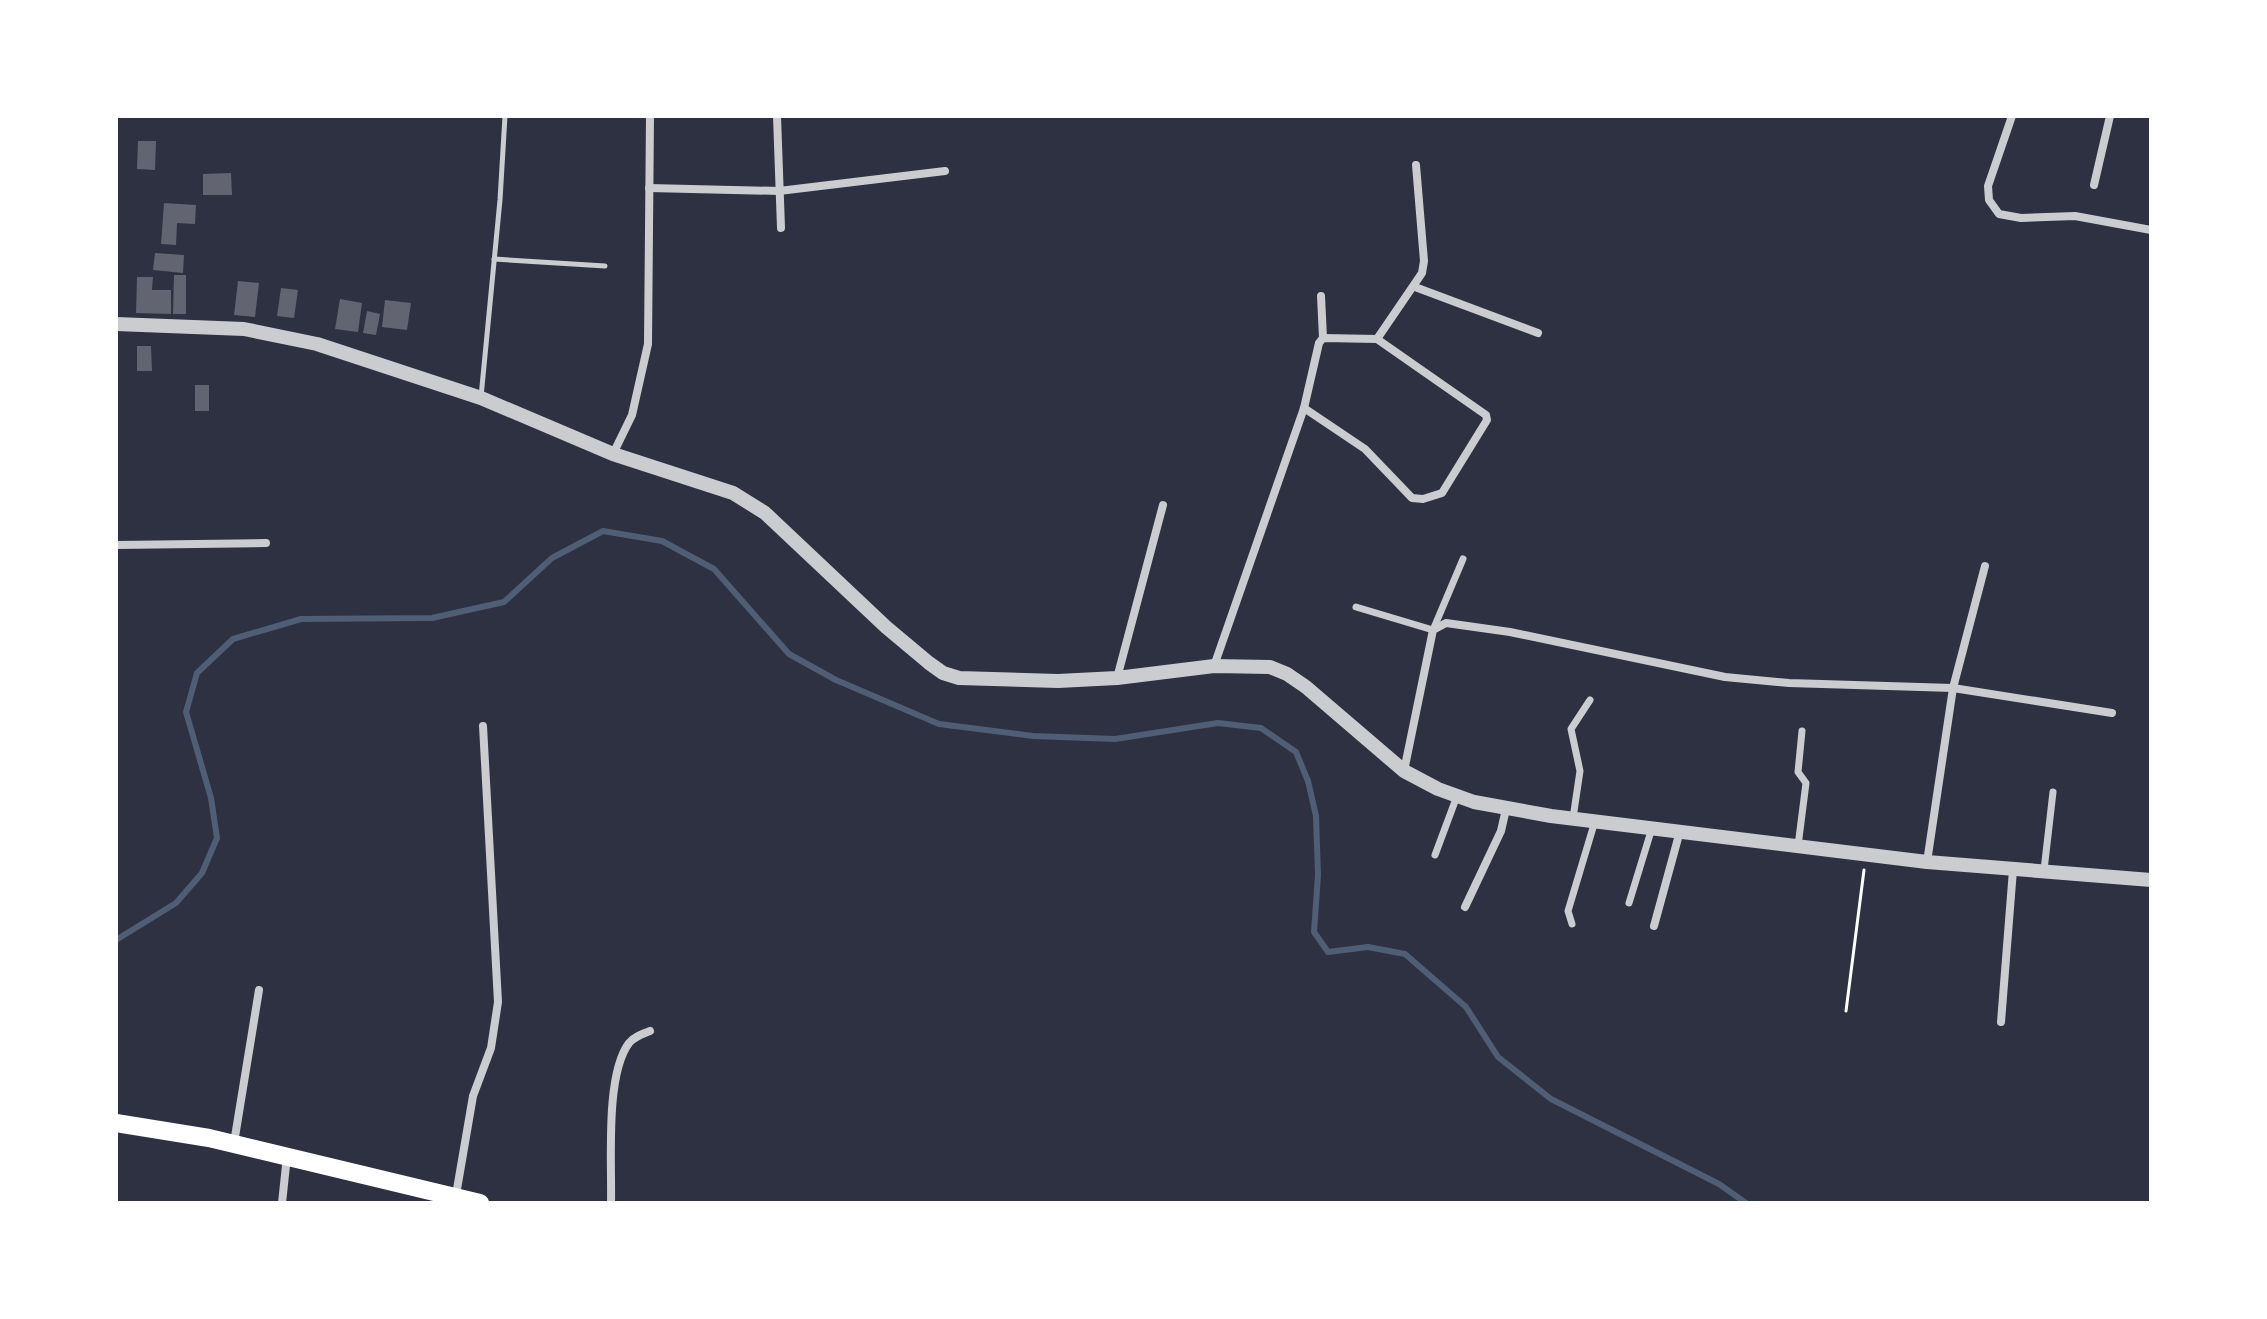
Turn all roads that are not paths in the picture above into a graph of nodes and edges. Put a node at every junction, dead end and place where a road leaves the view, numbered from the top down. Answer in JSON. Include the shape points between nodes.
{"nodes":[{"id":1,"x":505,"y":116,"type":"edge"},
{"id":2,"x":650,"y":116,"type":"edge"},
{"id":3,"x":777,"y":116,"type":"edge"},
{"id":4,"x":2012,"y":116,"type":"edge"},
{"id":5,"x":2110,"y":116,"type":"edge"},
{"id":6,"x":1416,"y":165,"type":"dead end"},
{"id":7,"x":945,"y":171,"type":"dead end"},
{"id":8,"x":2094,"y":185,"type":"dead end"},
{"id":9,"x":649,"y":188,"type":"junction"},
{"id":10,"x":779,"y":191,"type":"junction"},
{"id":11,"x":781,"y":228,"type":"dead end"},
{"id":12,"x":2151,"y":230,"type":"edge"},
{"id":13,"x":494,"y":259,"type":"junction"},
{"id":14,"x":605,"y":266,"type":"dead end"},
{"id":15,"x":1415,"y":287,"type":"junction"},
{"id":16,"x":1321,"y":296,"type":"dead end"},
{"id":17,"x":116,"y":324,"type":"edge"},
{"id":18,"x":1538,"y":333,"type":"dead end"},
{"id":19,"x":1323,"y":338,"type":"junction"},
{"id":20,"x":1377,"y":339,"type":"junction"},
{"id":21,"x":481,"y":398,"type":"junction"},
{"id":22,"x":1304,"y":408,"type":"junction"},
{"id":23,"x":613,"y":454,"type":"junction"},
{"id":24,"x":1163,"y":505,"type":"dead end"},
{"id":25,"x":266,"y":543,"type":"dead end"},
{"id":26,"x":116,"y":545,"type":"edge"},
{"id":27,"x":1463,"y":559,"type":"dead end"},
{"id":28,"x":1985,"y":566,"type":"dead end"},
{"id":29,"x":1356,"y":607,"type":"dead end"},
{"id":30,"x":1433,"y":630,"type":"junction"},
{"id":31,"x":1214,"y":666,"type":"junction"},
{"id":32,"x":1117,"y":678,"type":"junction"},
{"id":33,"x":1953,"y":688,"type":"junction"},
{"id":34,"x":1590,"y":700,"type":"dead end"},
{"id":35,"x":2112,"y":713,"type":"dead end"},
{"id":36,"x":483,"y":726,"type":"dead end"},
{"id":37,"x":1802,"y":731,"type":"dead end"},
{"id":38,"x":1404,"y":771,"type":"junction"},
{"id":39,"x":2053,"y":792,"type":"dead end"},
{"id":40,"x":1457,"y":796,"type":"junction"},
{"id":41,"x":1506,"y":809,"type":"junction"},
{"id":42,"x":1573,"y":818,"type":"junction"},
{"id":43,"x":1595,"y":821,"type":"junction"},
{"id":44,"x":1652,"y":828,"type":"junction"},
{"id":45,"x":1680,"y":831,"type":"junction"},
{"id":46,"x":1798,"y":846,"type":"junction"},
{"id":47,"x":1435,"y":855,"type":"dead end"},
{"id":48,"x":1927,"y":862,"type":"junction"},
{"id":49,"x":2013,"y":870,"type":"junction"},
{"id":50,"x":2044,"y":873,"type":"junction"},
{"id":51,"x":2151,"y":880,"type":"edge"},
{"id":52,"x":1629,"y":903,"type":"dead end"},
{"id":53,"x":1465,"y":907,"type":"dead end"},
{"id":54,"x":1572,"y":924,"type":"dead end"},
{"id":55,"x":1654,"y":926,"type":"dead end"},
{"id":56,"x":259,"y":990,"type":"dead end"},
{"id":57,"x":2001,"y":1022,"type":"dead end"},
{"id":58,"x":650,"y":1031,"type":"dead end"},
{"id":59,"x":116,"y":1123,"type":"edge"},
{"id":60,"x":234,"y":1144,"type":"junction"},
{"id":61,"x":287,"y":1155,"type":"junction"},
{"id":62,"x":456,"y":1195,"type":"junction"},
{"id":63,"x":282,"y":1203,"type":"edge"},
{"id":64,"x":480,"y":1203,"type":"edge"},
{"id":65,"x":611,"y":1203,"type":"edge"}],
"edges":[{"from":1,"to":13,"type":"lane"},
{"from":2,"to":9,"type":"street"},
{"from":3,"to":10,"type":"street"},
{"from":4,"to":12,"type":"street","via":[[1988,186],[1989,200],[1999,214],[2075,216]]},
{"from":5,"to":8,"type":"street"},
{"from":6,"to":15,"type":"street","via":[[1424,261]]},
{"from":7,"to":10,"type":"street"},
{"from":9,"to":10,"type":"street"},
{"from":9,"to":23,"type":"street","via":[[648,344],[632,415]]},
{"from":10,"to":11,"type":"street"},
{"from":13,"to":14,"type":"lane"},
{"from":13,"to":21,"type":"lane"},
{"from":15,"to":18,"type":"street"},
{"from":15,"to":20,"type":"street"},
{"from":16,"to":19,"type":"street"},
{"from":17,"to":21,"type":"street","via":[[244,329],[283,336]]},
{"from":19,"to":20,"type":"street"},
{"from":19,"to":22,"type":"street"},
{"from":20,"to":22,"type":"street","via":[[1486,415],[1442,493],[1412,498],[1365,449]]},
{"from":21,"to":23,"type":"street"},
{"from":22,"to":31,"type":"street"},
{"from":23,"to":32,"type":"street","via":[[747,500],[943,673],[972,680]]},
{"from":24,"to":32,"type":"street"},
{"from":25,"to":26,"type":"street"},
{"from":27,"to":30,"type":"street"},
{"from":28,"to":33,"type":"street"},
{"from":29,"to":30,"type":"street"},
{"from":30,"to":33,"type":"street","via":[[1446,623],[1510,632],[1725,677]]},
{"from":30,"to":38,"type":"street"},
{"from":31,"to":32,"type":"street"},
{"from":31,"to":38,"type":"street","via":[[1255,665],[1287,674]]},
{"from":33,"to":35,"type":"street"},
{"from":33,"to":48,"type":"street"},
{"from":34,"to":42,"type":"street","via":[[1571,729],[1580,771]]},
{"from":36,"to":62,"type":"street","via":[[498,1002],[491,1048],[473,1096]]},
{"from":37,"to":46,"type":"street","via":[[1798,772],[1806,783]]},
{"from":38,"to":40,"type":"street"},
{"from":39,"to":50,"type":"street"},
{"from":40,"to":41,"type":"street"},
{"from":40,"to":47,"type":"street"},
{"from":41,"to":42,"type":"street"},
{"from":41,"to":53,"type":"street"},
{"from":42,"to":43,"type":"street"},
{"from":43,"to":44,"type":"street"},
{"from":43,"to":54,"type":"street","via":[[1568,911]]},
{"from":44,"to":45,"type":"street"},
{"from":44,"to":52,"type":"street"},
{"from":45,"to":46,"type":"street"},
{"from":45,"to":55,"type":"street"},
{"from":46,"to":48,"type":"street"},
{"from":48,"to":49,"type":"street"},
{"from":49,"to":50,"type":"street"},
{"from":49,"to":57,"type":"street"},
{"from":50,"to":51,"type":"street"},
{"from":56,"to":60,"type":"street"},
{"from":58,"to":65,"type":"street","via":[[627,1045],[615,1085]]},
{"from":59,"to":60,"type":"main road"},
{"from":60,"to":61,"type":"main road"},
{"from":61,"to":62,"type":"main road"},
{"from":61,"to":63,"type":"street"},
{"from":62,"to":64,"type":"main road"}]}
